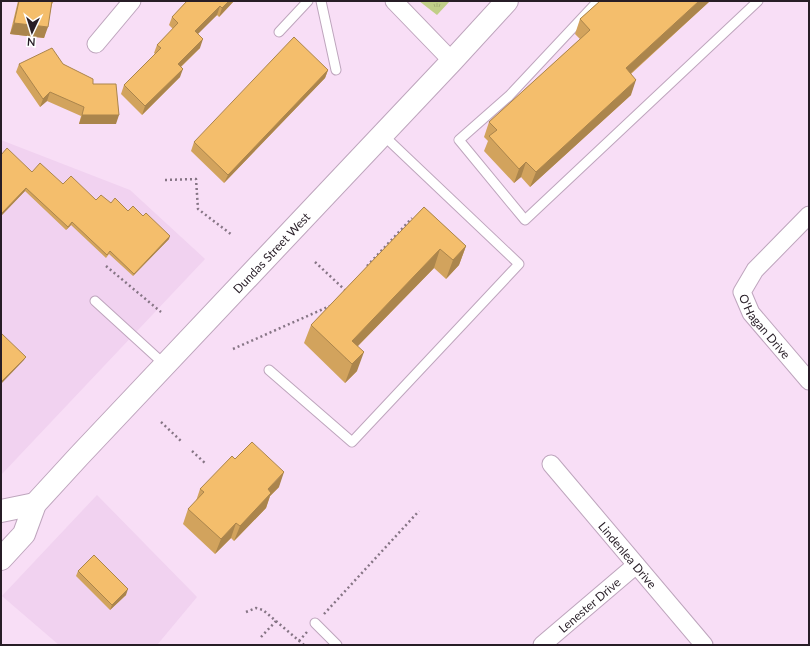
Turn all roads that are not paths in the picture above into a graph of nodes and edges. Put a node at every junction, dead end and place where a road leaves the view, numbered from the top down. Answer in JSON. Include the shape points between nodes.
{"nodes":[{"id":1,"x":132,"y":1,"type":"edge"},
{"id":2,"x":308,"y":1,"type":"edge"},
{"id":3,"x":321,"y":1,"type":"edge"},
{"id":4,"x":394,"y":1,"type":"edge"},
{"id":5,"x":507,"y":1,"type":"edge"},
{"id":6,"x":598,"y":1,"type":"edge"},
{"id":7,"x":758,"y":1,"type":"edge"},
{"id":8,"x":280,"y":32,"type":"dead end"},
{"id":9,"x":96,"y":44,"type":"dead end"},
{"id":10,"x":452,"y":61,"type":"junction"},
{"id":11,"x":336,"y":70,"type":"dead end"},
{"id":12,"x":382,"y":134,"type":"junction"},
{"id":13,"x":809,"y":215,"type":"edge"},
{"id":14,"x":95,"y":301,"type":"dead end"},
{"id":15,"x":164,"y":364,"type":"junction"},
{"id":16,"x":270,"y":370,"type":"dead end"},
{"id":17,"x":809,"y":381,"type":"edge"},
{"id":18,"x":551,"y":464,"type":"dead end"},
{"id":19,"x":35,"y":504,"type":"junction"},
{"id":20,"x":1,"y":511,"type":"edge"},
{"id":21,"x":1,"y":559,"type":"edge"},
{"id":22,"x":636,"y":565,"type":"junction"},
{"id":23,"x":315,"y":623,"type":"road end"},
{"id":24,"x":337,"y":645,"type":"edge"},
{"id":25,"x":542,"y":645,"type":"edge"},
{"id":26,"x":704,"y":645,"type":"edge"}],
"edges":[{"from":1,"to":9,"type":"street"},
{"from":2,"to":8,"type":"lane"},
{"from":3,"to":11,"type":"lane"},
{"from":4,"to":10,"type":"street"},
{"from":5,"to":10,"type":"main road","name":"Dundas Street West"},
{"from":6,"to":7,"type":"lane","via":[[509,96],[459,140],[525,220]]},
{"from":10,"to":12,"type":"main road","name":"Dundas Street West"},
{"from":12,"to":15,"type":"main road","name":"Dundas Street West"},
{"from":12,"to":16,"type":"lane","via":[[519,264],[352,442]]},
{"from":13,"to":17,"type":"street","name":"O'Hagan Drive","via":[[754,270],[742,292],[751,313]]},
{"from":14,"to":15,"type":"lane"},
{"from":15,"to":19,"type":"main road","name":"Dundas Street West"},
{"from":18,"to":22,"type":"street","name":"Lindenlea Drive"},
{"from":19,"to":20,"type":"main road"},
{"from":19,"to":21,"type":"main road","name":"Dundas Street West","via":[[24,534]]},
{"from":22,"to":25,"type":"street","name":"Lenester Drive"},
{"from":22,"to":26,"type":"street","name":"Lindenlea Drive"},
{"from":23,"to":24,"type":"lane"}]}
